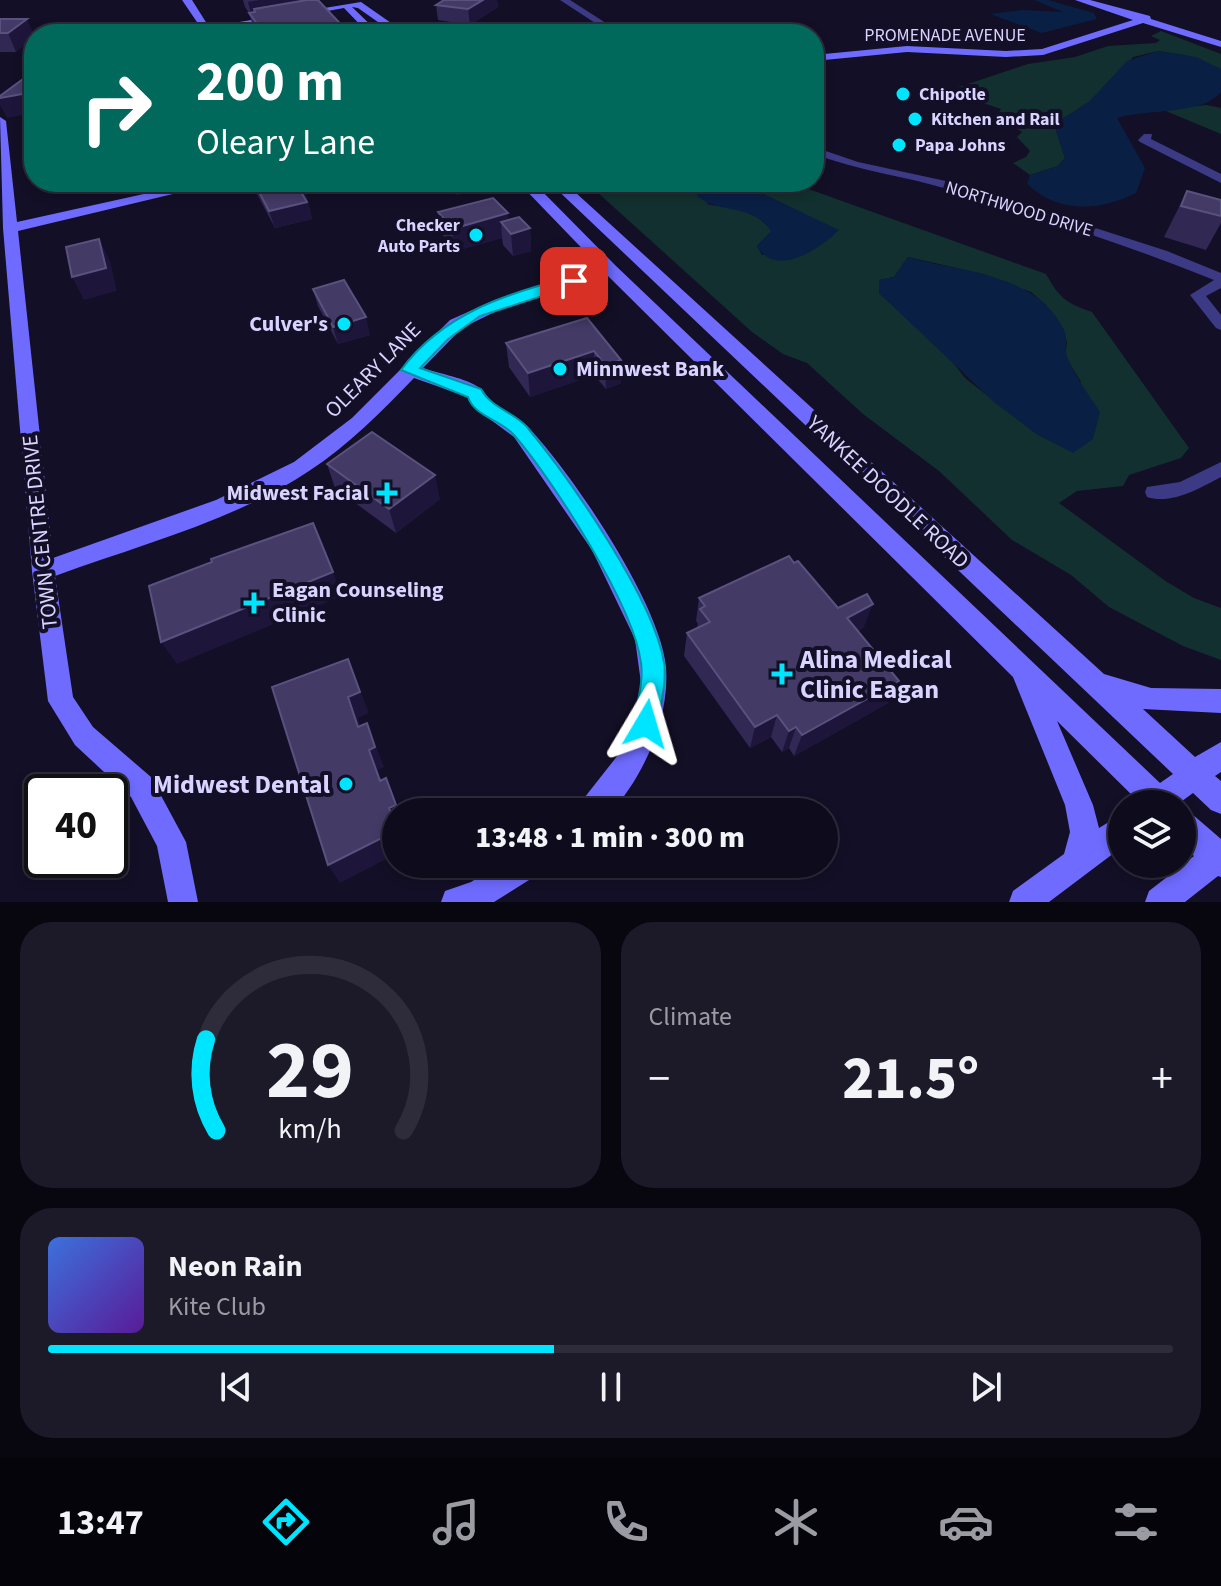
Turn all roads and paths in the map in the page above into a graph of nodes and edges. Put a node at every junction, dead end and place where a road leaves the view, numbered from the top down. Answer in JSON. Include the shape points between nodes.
{"nodes":[{"id":1,"x":187,"y":0,"type":"edge"},
{"id":2,"x":365,"y":0,"type":"edge"},
{"id":3,"x":564,"y":0,"type":"edge"},
{"id":4,"x":1080,"y":0,"type":"edge"},
{"id":5,"x":342,"y":3,"type":"edge"},
{"id":6,"x":1147,"y":18,"type":"junction"},
{"id":7,"x":203,"y":24,"type":"edge"},
{"id":8,"x":232,"y":24,"type":"edge"},
{"id":9,"x":364,"y":24,"type":"edge"},
{"id":10,"x":387,"y":24,"type":"edge"},
{"id":11,"x":390,"y":24,"type":"edge"},
{"id":12,"x":602,"y":24,"type":"edge"},
{"id":13,"x":1221,"y":44,"type":"edge"},
{"id":14,"x":824,"y":57,"type":"edge"},
{"id":15,"x":0,"y":121,"type":"edge"},
{"id":16,"x":1148,"y":136,"type":"dead end"},
{"id":17,"x":824,"y":154,"type":"edge"},
{"id":18,"x":1221,"y":179,"type":"edge"},
{"id":19,"x":171,"y":192,"type":"edge"},
{"id":20,"x":535,"y":192,"type":"edge"},
{"id":21,"x":567,"y":192,"type":"edge"},
{"id":22,"x":10,"y":228,"type":"junction"},
{"id":23,"x":610,"y":269,"type":"junction"},
{"id":24,"x":1221,"y":280,"type":"edge"},
{"id":25,"x":1221,"y":325,"type":"edge"},
{"id":26,"x":404,"y":375,"type":"junction"},
{"id":27,"x":1221,"y":469,"type":"edge"},
{"id":28,"x":1154,"y":492,"type":"dead end"},
{"id":29,"x":43,"y":571,"type":"junction"},
{"id":30,"x":1022,"y":669,"type":"junction"},
{"id":31,"x":1093,"y":682,"type":"junction"},
{"id":32,"x":1221,"y":701,"type":"edge"},
{"id":33,"x":1221,"y":755,"type":"edge"},
{"id":34,"x":1194,"y":775,"type":"junction"},
{"id":35,"x":1145,"y":790,"type":"edge"},
{"id":36,"x":1175,"y":790,"type":"edge"},
{"id":37,"x":607,"y":798,"type":"edge"},
{"id":38,"x":1221,"y":800,"type":"edge"},
{"id":39,"x":1196,"y":837,"type":"edge"},
{"id":40,"x":1108,"y":839,"type":"edge"},
{"id":41,"x":1219,"y":858,"type":"edge"},
{"id":42,"x":1076,"y":863,"type":"junction"},
{"id":43,"x":504,"y":878,"type":"edge"},
{"id":44,"x":183,"y":902,"type":"edge"},
{"id":45,"x":456,"y":902,"type":"edge"},
{"id":46,"x":1024,"y":902,"type":"edge"},
{"id":47,"x":1160,"y":902,"type":"edge"}],
"edges":[{"from":1,"to":7,"type":"street"},
{"from":2,"to":11,"type":"street"},
{"from":3,"to":12,"type":"street"},
{"from":4,"to":6,"type":"street"},
{"from":5,"to":8,"type":"street"},
{"from":5,"to":9,"type":"street"},
{"from":5,"to":10,"type":"street","via":[[361,5]]},
{"from":6,"to":13,"type":"street"},
{"from":6,"to":14,"type":"street","name":"PROMENADE AVENUE","via":[[1043,52],[907,49]]},
{"from":15,"to":22,"type":"street","name":"TOWN CENTRE DRIVE"},
{"from":16,"to":18,"type":"street","via":[[1144,140]]},
{"from":17,"to":24,"type":"street","name":"NORTHWOOD DRIVE","via":[[951,186],[1162,254]]},
{"from":19,"to":22,"type":"street"},
{"from":20,"to":23,"type":"street","name":"YANKEE DOODLE ROAD"},
{"from":21,"to":31,"type":"street","name":"YANKEE DOODLE ROAD"},
{"from":22,"to":29,"type":"street","name":"TOWN CENTRE DRIVE"},
{"from":23,"to":26,"type":"street","name":"OLEARY LANE","via":[[475,313],[443,335]]},
{"from":23,"to":30,"type":"street","name":"YANKEE DOODLE ROAD"},
{"from":24,"to":25,"type":"street","name":"NORTHWOOD DRIVE","via":[[1197,295]]},
{"from":26,"to":29,"type":"street","name":"OLEARY LANE","via":[[359,423],[301,467],[224,506]]},
{"from":26,"to":37,"type":"street","via":[[466,402],[478,402],[517,428],[555,475],[637,610],[653,665],[646,724]]},
{"from":27,"to":28,"type":"street","via":[[1183,488]]},
{"from":29,"to":44,"type":"street","name":"TOWN CENTRE DRIVE","via":[[61,701],[84,736],[141,787],[171,842]]},
{"from":30,"to":35,"type":"street","name":"YANKEE DOODLE ROAD"},
{"from":30,"to":42,"type":"street","via":[[1079,805],[1085,832]]},
{"from":31,"to":32,"type":"street","via":[[1151,700]]},
{"from":31,"to":34,"type":"street","name":"YANKEE DOODLE ROAD"},
{"from":33,"to":34,"type":"street"},
{"from":34,"to":36,"type":"street"},
{"from":34,"to":38,"type":"street","name":"YANKEE DOODLE ROAD"},
{"from":39,"to":41,"type":"street"},
{"from":40,"to":42,"type":"street"},
{"from":41,"to":47,"type":"street"},
{"from":42,"to":46,"type":"street"},
{"from":43,"to":45,"type":"street"}]}
